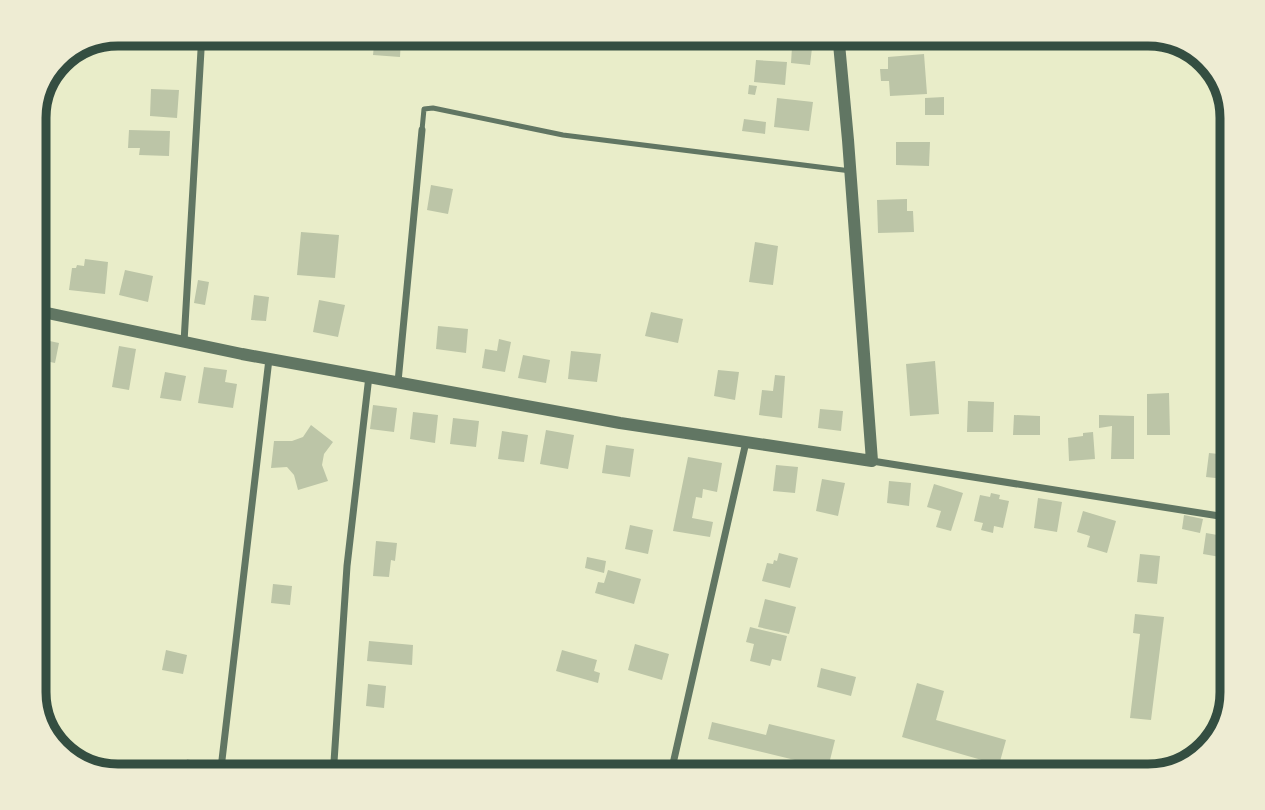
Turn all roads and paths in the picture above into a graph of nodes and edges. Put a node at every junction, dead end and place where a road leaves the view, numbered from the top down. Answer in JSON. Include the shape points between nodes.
{"nodes":[{"id":1,"x":201,"y":46,"type":"edge"},
{"id":2,"x":839,"y":46,"type":"edge"},
{"id":3,"x":422,"y":130,"type":"joint"},
{"id":4,"x":850,"y":172,"type":"junction"},
{"id":5,"x":46,"y":313,"type":"edge"},
{"id":6,"x":184,"y":342,"type":"junction"},
{"id":7,"x":270,"y":359,"type":"junction"},
{"id":8,"x":369,"y":376,"type":"junction"},
{"id":9,"x":398,"y":382,"type":"junction"},
{"id":10,"x":746,"y":442,"type":"junction"},
{"id":11,"x":872,"y":461,"type":"junction"},
{"id":12,"x":1220,"y":516,"type":"edge"},
{"id":13,"x":221,"y":764,"type":"edge"},
{"id":14,"x":334,"y":764,"type":"edge"},
{"id":15,"x":673,"y":764,"type":"edge"}],
"edges":[{"from":1,"to":6,"type":"street"},
{"from":2,"to":4,"type":"street"},
{"from":3,"to":4,"type":"lane","via":[[424,109],[433,108],[563,135]]},
{"from":3,"to":9,"type":"street"},
{"from":4,"to":11,"type":"street"},
{"from":5,"to":6,"type":"street"},
{"from":6,"to":7,"type":"street"},
{"from":7,"to":8,"type":"street"},
{"from":7,"to":13,"type":"street"},
{"from":8,"to":9,"type":"street"},
{"from":8,"to":14,"type":"street","via":[[347,566]]},
{"from":9,"to":10,"type":"street"},
{"from":10,"to":11,"type":"street"},
{"from":10,"to":15,"type":"street"},
{"from":11,"to":12,"type":"street"}]}
